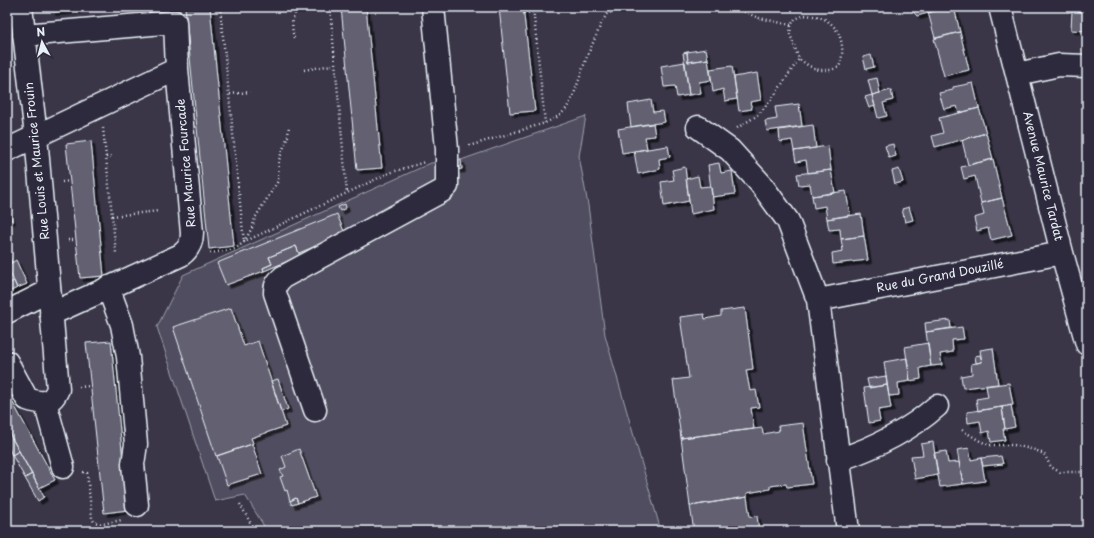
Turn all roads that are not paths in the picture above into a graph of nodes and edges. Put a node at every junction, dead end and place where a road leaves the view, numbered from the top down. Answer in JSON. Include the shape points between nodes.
{"nodes":[{"id":1,"x":22,"y":7,"type":"edge"},
{"id":2,"x":433,"y":7,"type":"edge"},
{"id":3,"x":1000,"y":7,"type":"edge"},
{"id":4,"x":24,"y":35,"type":"junction"},
{"id":5,"x":1087,"y":66,"type":"edge"},
{"id":6,"x":178,"y":69,"type":"junction"},
{"id":7,"x":1017,"y":74,"type":"junction"},
{"id":8,"x":698,"y":127,"type":"dead end"},
{"id":9,"x":36,"y":136,"type":"junction"},
{"id":10,"x":7,"y":150,"type":"edge"},
{"id":11,"x":1062,"y":253,"type":"junction"},
{"id":12,"x":108,"y":287,"type":"junction"},
{"id":13,"x":49,"y":291,"type":"junction"},
{"id":14,"x":818,"y":300,"type":"junction"},
{"id":15,"x":7,"y":312,"type":"edge"},
{"id":16,"x":51,"y":314,"type":"junction"},
{"id":17,"x":1087,"y":344,"type":"edge"},
{"id":18,"x":7,"y":362,"type":"edge"},
{"id":19,"x":45,"y":402,"type":"junction"},
{"id":20,"x":937,"y":406,"type":"dead end"},
{"id":21,"x":315,"y":410,"type":"dead end"},
{"id":22,"x":838,"y":460,"type":"junction"},
{"id":23,"x":63,"y":467,"type":"road end"},
{"id":24,"x":131,"y":512,"type":"road end"},
{"id":25,"x":848,"y":531,"type":"edge"}],
"edges":[{"from":1,"to":4,"type":"street","name":"Rue Louis et Maurice Frouin"},
{"from":2,"to":21,"type":"street","via":[[447,149],[447,186],[278,281],[275,286],[275,293]]},
{"from":3,"to":7,"type":"street","name":"Avenue Maurice Tardat"},
{"from":4,"to":6,"type":"street","name":"Rue Maurice Fourcade","via":[[174,22]]},
{"from":4,"to":9,"type":"street","name":"Rue Louis et Maurice Frouin"},
{"from":5,"to":7,"type":"street","via":[[1059,65]]},
{"from":6,"to":9,"type":"street"},
{"from":6,"to":12,"type":"street","name":"Rue Maurice Fourcade","via":[[192,240],[188,250],[181,254]]},
{"from":7,"to":11,"type":"street","name":"Avenue Maurice Tardat"},
{"from":8,"to":14,"type":"street","via":[[730,150],[760,183],[788,221]]},
{"from":9,"to":10,"type":"street"},
{"from":9,"to":13,"type":"street","name":"Rue Louis et Maurice Frouin"},
{"from":11,"to":14,"type":"street","name":"Rue du Grand Douzillé"},
{"from":11,"to":17,"type":"street","name":"Avenue Maurice Tardat"},
{"from":12,"to":16,"type":"street","name":"Rue Maurice Fourcade"},
{"from":12,"to":24,"type":"street","via":[[122,325],[128,357],[136,444]]},
{"from":13,"to":15,"type":"street"},
{"from":13,"to":16,"type":"street","name":"Rue Louis et Maurice Frouin"},
{"from":14,"to":22,"type":"street"},
{"from":16,"to":19,"type":"street","name":"Rue Louis et Maurice Frouin","via":[[58,389],[54,398]]},
{"from":18,"to":19,"type":"street","via":[[27,399]]},
{"from":19,"to":23,"type":"street"},
{"from":20,"to":22,"type":"street","via":[[924,418],[894,436],[860,453]]},
{"from":22,"to":25,"type":"street"}]}
